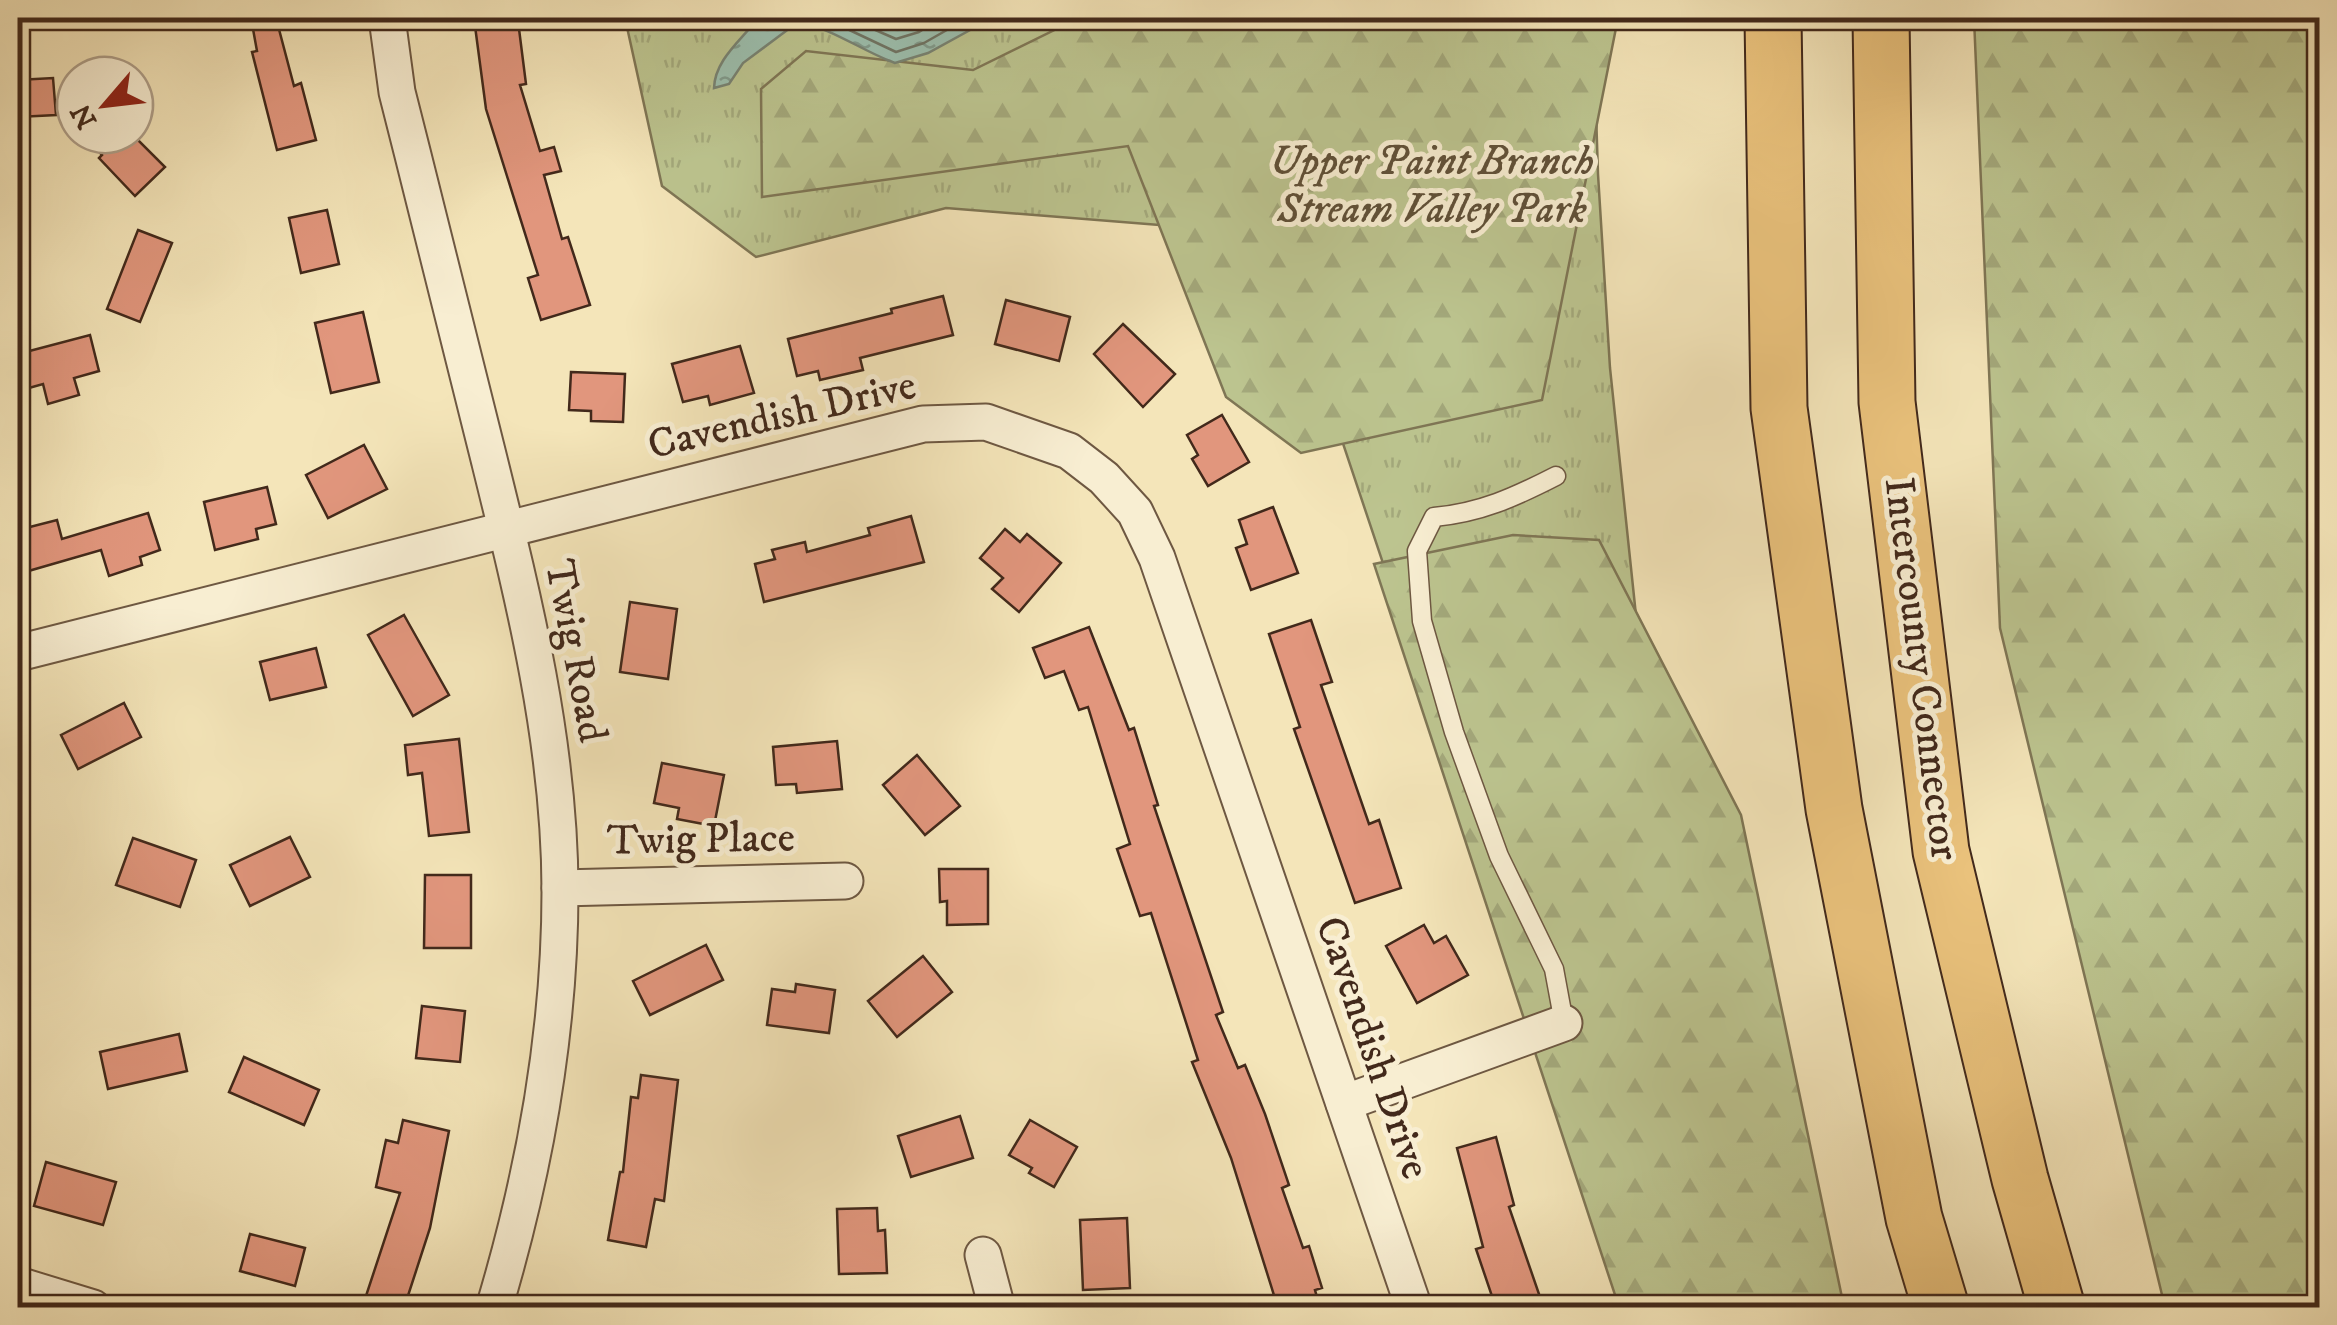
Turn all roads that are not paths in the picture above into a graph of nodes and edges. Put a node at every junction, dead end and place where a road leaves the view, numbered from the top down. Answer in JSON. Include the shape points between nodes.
{"nodes":[{"id":1,"x":388,"y":18,"type":"edge"},
{"id":2,"x":1773,"y":18,"type":"edge"},
{"id":3,"x":1881,"y":18,"type":"edge"},
{"id":4,"x":1556,"y":476,"type":"dead end"},
{"id":5,"x":507,"y":531,"type":"junction"},
{"id":6,"x":18,"y":653,"type":"edge"},
{"id":7,"x":844,"y":881,"type":"dead end"},
{"id":8,"x":560,"y":888,"type":"junction"},
{"id":9,"x":1564,"y":1023,"type":"joint"},
{"id":10,"x":1344,"y":1103,"type":"junction"},
{"id":11,"x":983,"y":1255,"type":"dead end"},
{"id":12,"x":18,"y":1285,"type":"edge"},
{"id":13,"x":93,"y":1308,"type":"edge"},
{"id":14,"x":494,"y":1308,"type":"edge"},
{"id":15,"x":996,"y":1308,"type":"edge"},
{"id":16,"x":1414,"y":1308,"type":"edge"},
{"id":17,"x":1941,"y":1308,"type":"edge"},
{"id":18,"x":2057,"y":1308,"type":"edge"}],
"edges":[{"from":1,"to":5,"type":"street","name":"Twig Road","via":[[397,92]]},
{"from":2,"to":17,"type":"highway","via":[[1779,408],[1834,809],[1914,1218]]},
{"from":3,"to":18,"type":"highway","name":"Intercounty Connector","via":[[1887,402],[1941,851]]},
{"from":4,"to":9,"type":"lane","via":[[1502,504],[1434,518],[1417,551],[1422,621],[1454,732],[1500,856],[1554,969]]},
{"from":5,"to":6,"type":"street","name":"Cavendish Drive"},
{"from":5,"to":8,"type":"street","name":"Twig Road","via":[[545,707]]},
{"from":5,"to":10,"type":"street","name":"Cavendish Drive","via":[[923,424],[986,422],[1069,451],[1134,512],[1156,558]]},
{"from":7,"to":8,"type":"street","name":"Twig Place"},
{"from":8,"to":14,"type":"street","name":"Twig Road","via":[[542,1114]]},
{"from":9,"to":10,"type":"street"},
{"from":10,"to":16,"type":"street","name":"Cavendish Drive"},
{"from":11,"to":15,"type":"street"},
{"from":12,"to":13,"type":"street"}]}
